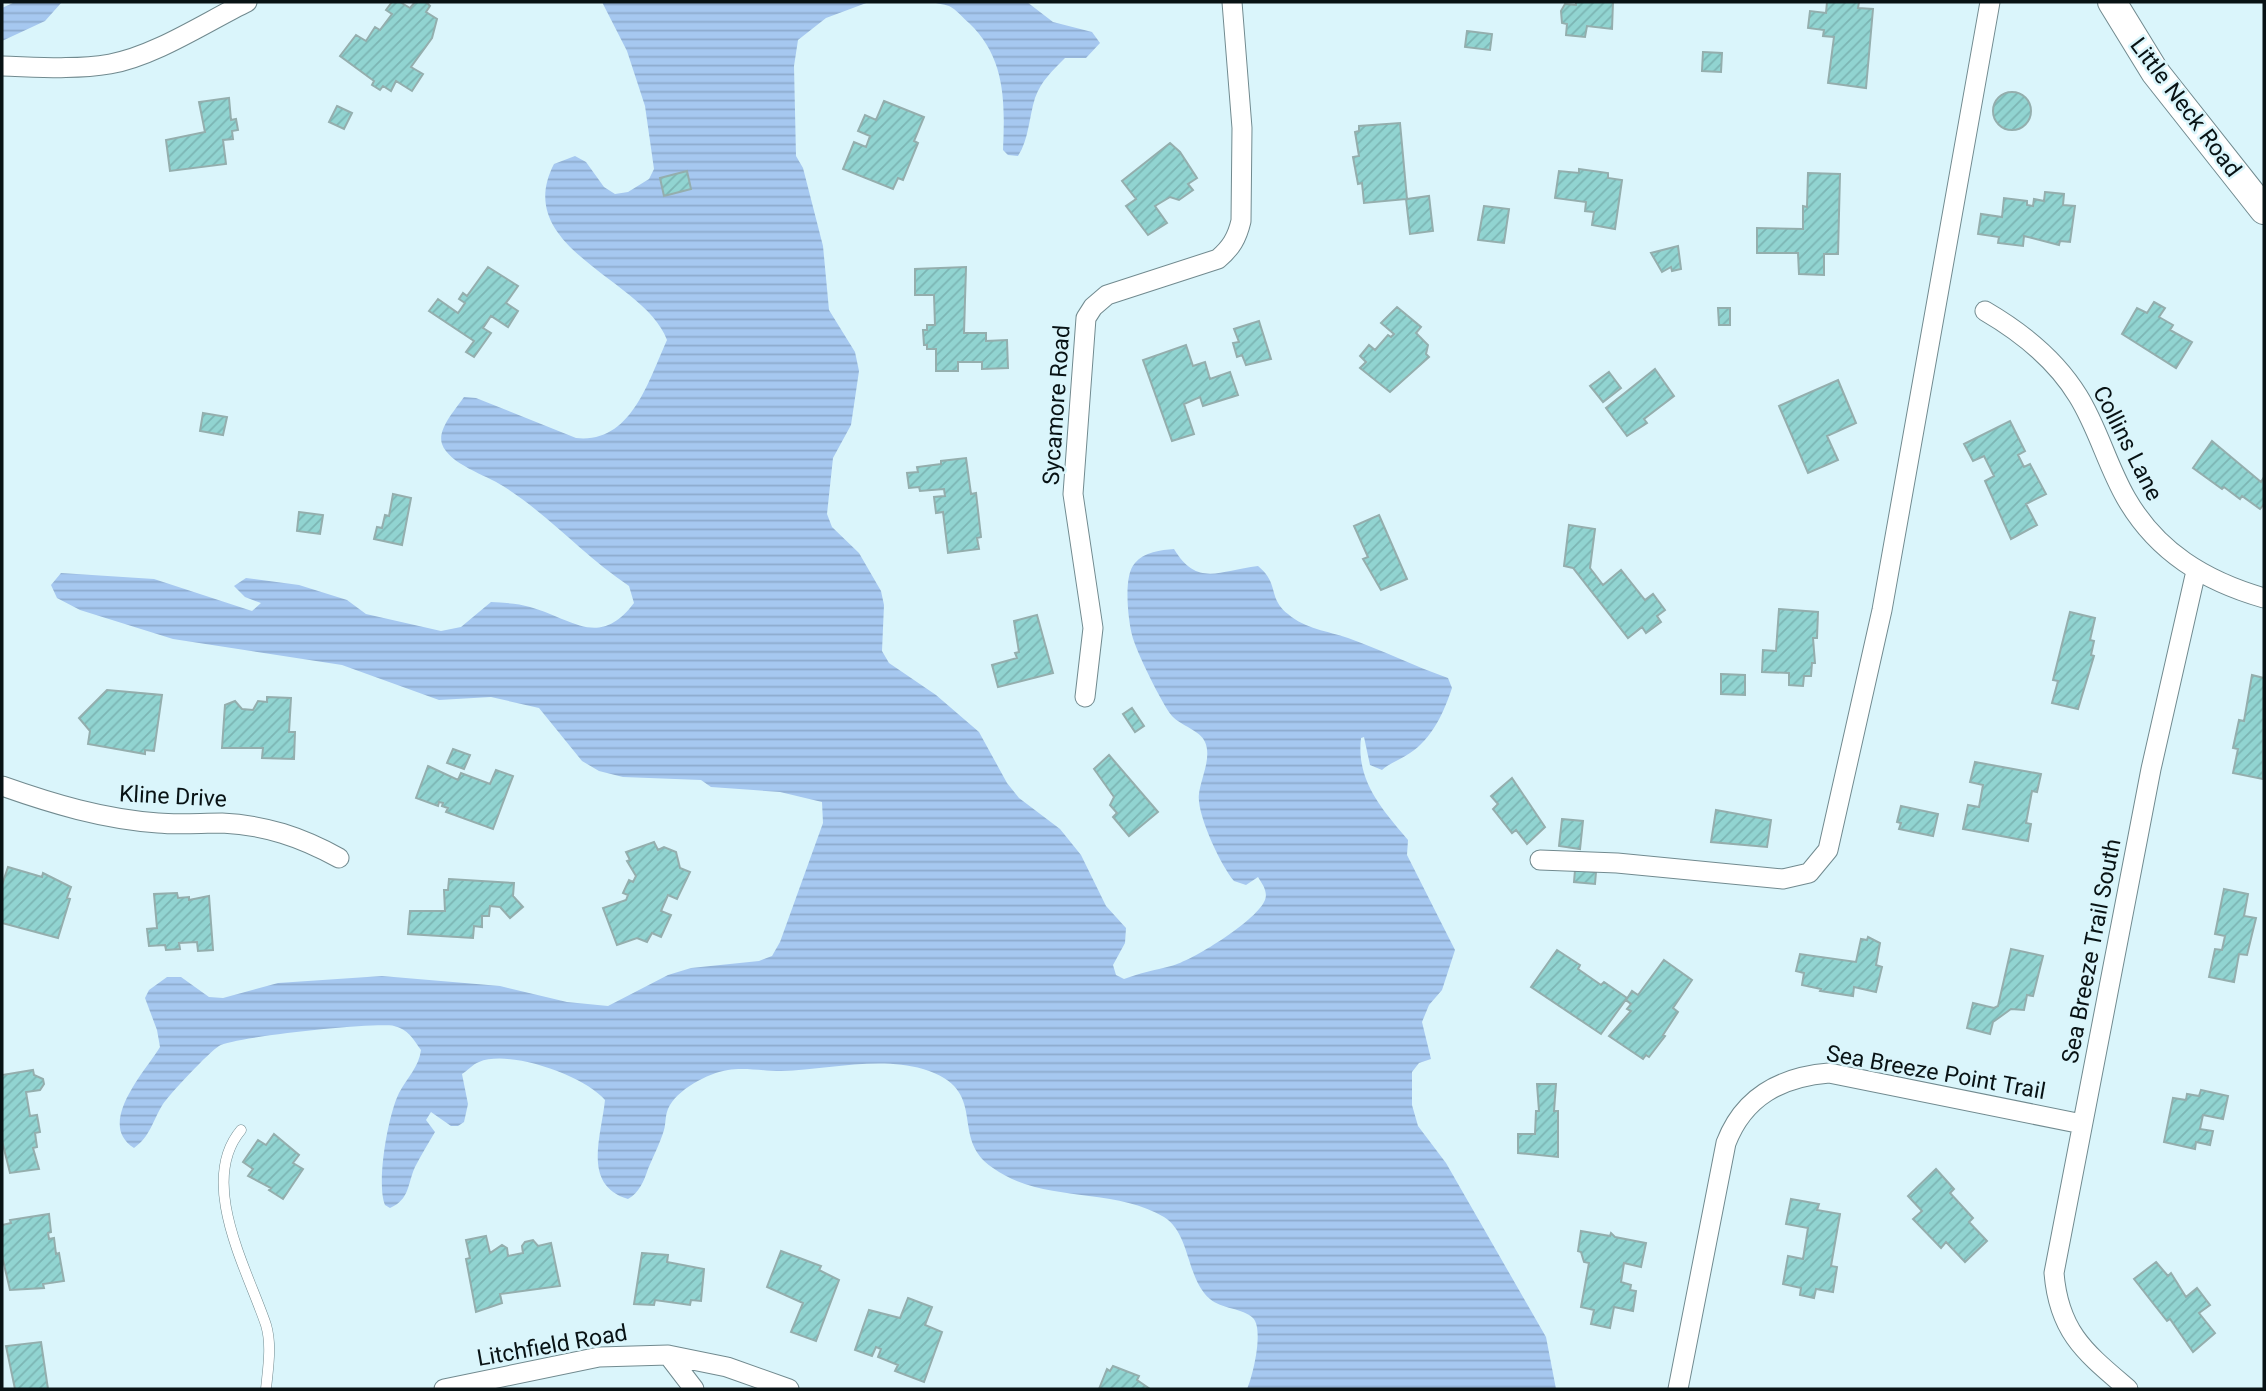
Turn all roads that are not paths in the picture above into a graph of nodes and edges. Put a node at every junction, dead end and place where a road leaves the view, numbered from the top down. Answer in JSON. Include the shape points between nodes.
{"nodes":[{"id":1,"x":247,"y":2,"type":"edge"},
{"id":2,"x":1232,"y":2,"type":"edge"},
{"id":3,"x":1990,"y":2,"type":"edge"},
{"id":4,"x":2112,"y":2,"type":"edge"},
{"id":5,"x":2,"y":66,"type":"edge"},
{"id":6,"x":2264,"y":210,"type":"edge"},
{"id":7,"x":1985,"y":311,"type":"dead end"},
{"id":8,"x":2196,"y":571,"type":"junction"},
{"id":9,"x":2264,"y":598,"type":"edge"},
{"id":10,"x":1085,"y":697,"type":"dead end"},
{"id":11,"x":2,"y":786,"type":"edge"},
{"id":12,"x":339,"y":858,"type":"dead end"},
{"id":13,"x":1540,"y":860,"type":"dead end"},
{"id":14,"x":2082,"y":1124,"type":"junction"},
{"id":15,"x":241,"y":1130,"type":"dead end"},
{"id":16,"x":668,"y":1355,"type":"junction"},
{"id":17,"x":266,"y":1389,"type":"edge"},
{"id":18,"x":444,"y":1389,"type":"edge"},
{"id":19,"x":694,"y":1389,"type":"edge"},
{"id":20,"x":789,"y":1389,"type":"edge"},
{"id":21,"x":1678,"y":1389,"type":"edge"},
{"id":22,"x":2128,"y":1389,"type":"edge"}],
"edges":[{"from":1,"to":5,"type":"street","via":[[113,64]]},
{"from":2,"to":10,"type":"street","name":"Sycamore Road","via":[[1242,128],[1237,236],[1218,259],[1107,295],[1086,318],[1073,494],[1093,628]]},
{"from":3,"to":13,"type":"street","via":[[1882,610],[1828,850],[1809,873],[1783,879]]},
{"from":4,"to":6,"type":"street","name":"Little Neck Road","via":[[2155,72]]},
{"from":7,"to":8,"type":"street","name":"Collins Lane","via":[[2054,364],[2091,418],[2126,497],[2148,530]]},
{"from":8,"to":9,"type":"street"},
{"from":8,"to":14,"type":"street","name":"Sea Breeze Trail South","via":[[2151,769]]},
{"from":11,"to":12,"type":"street","name":"Kline Drive","via":[[108,817],[159,824],[255,826],[298,838]]},
{"from":14,"to":21,"type":"street","name":"Sea Breeze Point Trail","via":[[1829,1073],[1802,1075],[1769,1088],[1740,1115],[1726,1143]]},
{"from":14,"to":22,"type":"street","name":"Sea Breeze Trail South","via":[[2054,1273],[2056,1296],[2073,1337]]},
{"from":15,"to":17,"type":"lane","via":[[229,1150],[223,1188],[270,1344]]},
{"from":16,"to":18,"type":"street","name":"Litchfield Road","via":[[599,1357]]},
{"from":16,"to":19,"type":"street"},
{"from":16,"to":20,"type":"street","name":"Litchfield Road","via":[[727,1367]]}]}
